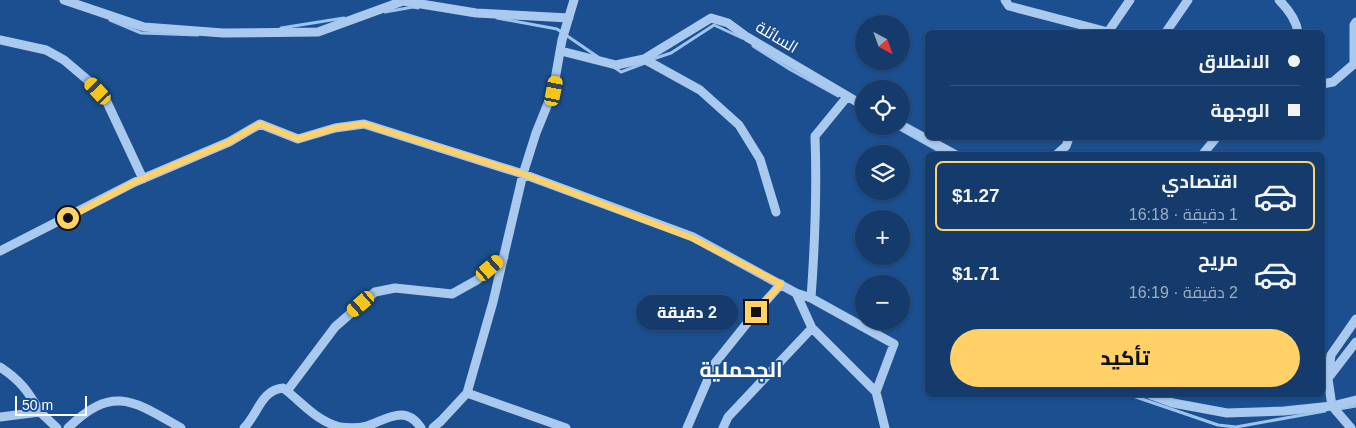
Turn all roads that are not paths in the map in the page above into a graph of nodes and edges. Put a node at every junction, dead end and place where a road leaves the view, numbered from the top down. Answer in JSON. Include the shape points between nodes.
{"nodes":[{"id":1,"x":64,"y":0,"type":"edge"},
{"id":2,"x":574,"y":0,"type":"edge"},
{"id":3,"x":1005,"y":0,"type":"edge"},
{"id":4,"x":1130,"y":0,"type":"edge"},
{"id":5,"x":1188,"y":0,"type":"edge"},
{"id":6,"x":1279,"y":0,"type":"edge"},
{"id":7,"x":569,"y":18,"type":"junction"},
{"id":8,"x":1356,"y":22,"type":"edge"},
{"id":9,"x":1100,"y":30,"type":"edge"},
{"id":10,"x":1109,"y":30,"type":"edge"},
{"id":11,"x":1167,"y":30,"type":"edge"},
{"id":12,"x":1298,"y":30,"type":"edge"},
{"id":13,"x":0,"y":40,"type":"edge"},
{"id":14,"x":561,"y":51,"type":"junction"},
{"id":15,"x":644,"y":59,"type":"junction"},
{"id":16,"x":1325,"y":83,"type":"edge"},
{"id":17,"x":847,"y":97,"type":"junction"},
{"id":18,"x":855,"y":101,"type":"edge"},
{"id":19,"x":910,"y":130,"type":"edge"},
{"id":20,"x":925,"y":138,"type":"edge"},
{"id":21,"x":928,"y":140,"type":"edge"},
{"id":22,"x":1068,"y":140,"type":"edge"},
{"id":23,"x":1214,"y":140,"type":"edge"},
{"id":24,"x":950,"y":152,"type":"edge"},
{"id":25,"x":1059,"y":152,"type":"edge"},
{"id":26,"x":1204,"y":152,"type":"edge"},
{"id":27,"x":523,"y":174,"type":"junction"},
{"id":28,"x":143,"y":180,"type":"junction"},
{"id":29,"x":776,"y":212,"type":"dead end"},
{"id":30,"x":0,"y":251,"type":"edge"},
{"id":31,"x":504,"y":256,"type":"junction"},
{"id":32,"x":781,"y":284,"type":"junction"},
{"id":33,"x":796,"y":293,"type":"junction"},
{"id":34,"x":810,"y":298,"type":"junction"},
{"id":35,"x":1356,"y":319,"type":"edge"},
{"id":36,"x":812,"y":328,"type":"junction"},
{"id":37,"x":1356,"y":342,"type":"edge"},
{"id":38,"x":0,"y":367,"type":"edge"},
{"id":39,"x":1328,"y":379,"type":"junction"},
{"id":40,"x":286,"y":391,"type":"junction"},
{"id":41,"x":876,"y":392,"type":"junction"},
{"id":42,"x":468,"y":393,"type":"junction"},
{"id":43,"x":1156,"y":397,"type":"edge"},
{"id":44,"x":1356,"y":400,"type":"edge"},
{"id":45,"x":1332,"y":406,"type":"junction"},
{"id":46,"x":40,"y":412,"type":"junction"},
{"id":47,"x":0,"y":417,"type":"edge"},
{"id":48,"x":57,"y":428,"type":"edge"},
{"id":49,"x":68,"y":428,"type":"edge"},
{"id":50,"x":181,"y":428,"type":"edge"},
{"id":51,"x":244,"y":428,"type":"edge"},
{"id":52,"x":421,"y":428,"type":"edge"},
{"id":53,"x":433,"y":428,"type":"edge"},
{"id":54,"x":566,"y":428,"type":"edge"},
{"id":55,"x":687,"y":428,"type":"edge"},
{"id":56,"x":723,"y":428,"type":"edge"},
{"id":57,"x":885,"y":428,"type":"edge"},
{"id":58,"x":1351,"y":428,"type":"edge"}],
"edges":[{"from":1,"to":7,"type":"street","via":[[144,28],[223,33],[318,32],[403,1],[476,13]]},
{"from":2,"to":7,"type":"street"},
{"from":3,"to":9,"type":"street","via":[[1010,6]]},
{"from":4,"to":10,"type":"street"},
{"from":5,"to":11,"type":"street"},
{"from":6,"to":12,"type":"street","via":[[1289,10]]},
{"from":7,"to":14,"type":"street"},
{"from":8,"to":16,"type":"street","via":[[1354,64],[1333,82]]},
{"from":13,"to":28,"type":"street","via":[[46,50],[90,82],[106,100]]},
{"from":14,"to":15,"type":"street","name":"السائلة","via":[[616,65]]},
{"from":14,"to":27,"type":"street","via":[[554,91]]},
{"from":15,"to":17,"type":"street","name":"السائلة","via":[[711,18],[728,22],[747,37]]},
{"from":15,"to":29,"type":"street","via":[[700,90],[739,125],[760,159]]},
{"from":17,"to":18,"type":"street","name":"السائلة"},
{"from":17,"to":34,"type":"street","via":[[815,136],[816,226]]},
{"from":19,"to":20,"type":"street"},
{"from":21,"to":24,"type":"street"},
{"from":22,"to":25,"type":"street"},
{"from":23,"to":26,"type":"street"},
{"from":27,"to":28,"type":"street","via":[[364,124],[335,128],[298,139],[260,124],[229,142]]},
{"from":27,"to":31,"type":"street"},
{"from":27,"to":32,"type":"street","via":[[692,238]]},
{"from":28,"to":30,"type":"street"},
{"from":31,"to":40,"type":"street","via":[[477,280],[452,294],[395,288],[374,292],[335,327]]},
{"from":31,"to":42,"type":"street"},
{"from":32,"to":33,"type":"street"},
{"from":32,"to":55,"type":"street","via":[[715,363]]},
{"from":33,"to":34,"type":"street"},
{"from":33,"to":36,"type":"street"},
{"from":34,"to":41,"type":"street","via":[[894,344]]},
{"from":35,"to":39,"type":"street","via":[[1331,356]]},
{"from":36,"to":41,"type":"street"},
{"from":36,"to":56,"type":"street","via":[[728,417]]},
{"from":37,"to":39,"type":"street"},
{"from":38,"to":46,"type":"street","via":[[28,391]]},
{"from":39,"to":45,"type":"street"},
{"from":40,"to":51,"type":"street","via":[[283,388],[268,393]]},
{"from":40,"to":52,"type":"street","via":[[314,416],[341,428],[360,428],[402,414],[411,417]]},
{"from":41,"to":57,"type":"street"},
{"from":42,"to":53,"type":"street"},
{"from":42,"to":54,"type":"street"},
{"from":43,"to":45,"type":"street","via":[[1227,413]]},
{"from":44,"to":45,"type":"street"},
{"from":45,"to":58,"type":"street"},
{"from":46,"to":47,"type":"street"},
{"from":46,"to":48,"type":"street"},
{"from":49,"to":50,"type":"street","via":[[94,407],[109,401],[143,407]]}]}
